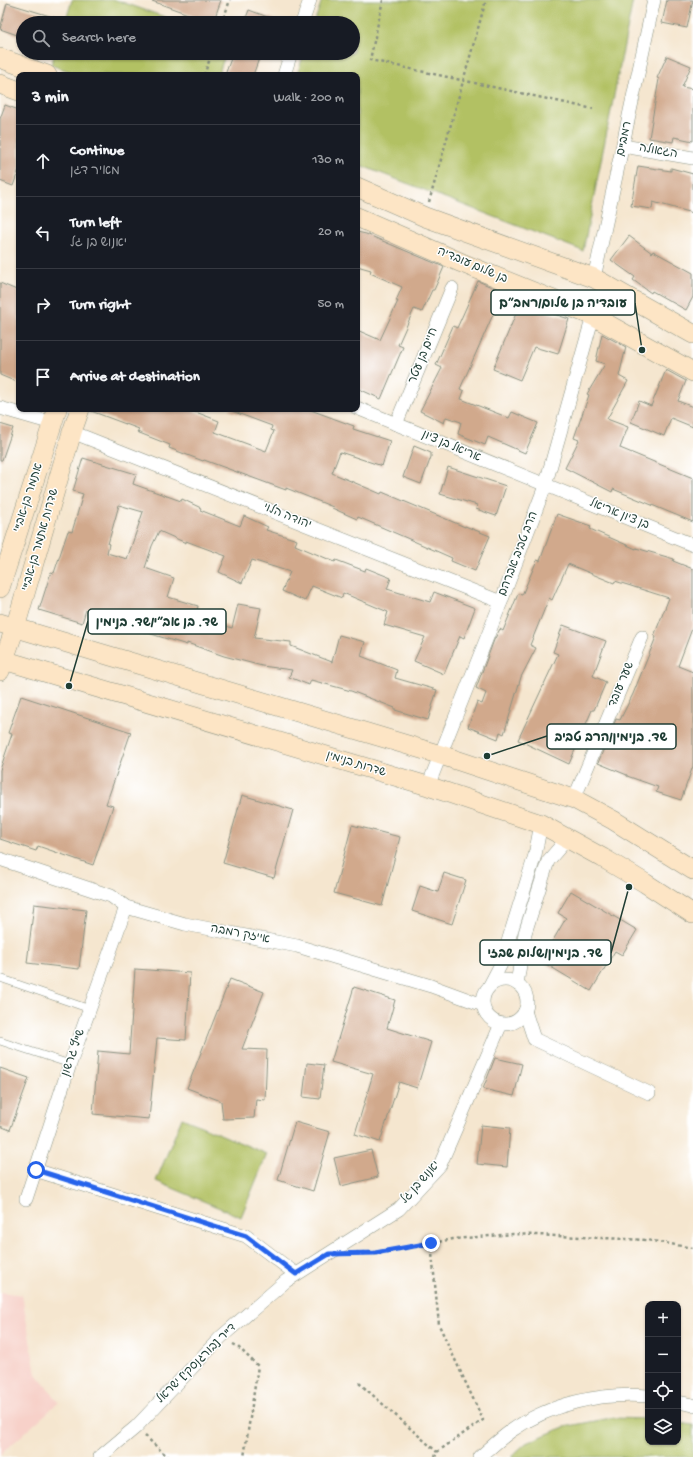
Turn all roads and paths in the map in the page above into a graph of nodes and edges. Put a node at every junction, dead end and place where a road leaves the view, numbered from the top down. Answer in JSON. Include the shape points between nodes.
{"nodes":[{"id":1,"x":230,"y":0,"type":"edge"},
{"id":2,"x":310,"y":0,"type":"edge"},
{"id":3,"x":383,"y":0,"type":"edge"},
{"id":4,"x":486,"y":0,"type":"edge"},
{"id":5,"x":654,"y":0,"type":"edge"},
{"id":6,"x":224,"y":16,"type":"edge"},
{"id":7,"x":304,"y":16,"type":"edge"},
{"id":8,"x":0,"y":58,"type":"edge"},
{"id":9,"x":209,"y":60,"type":"edge"},
{"id":10,"x":289,"y":60,"type":"edge"},
{"id":11,"x":39,"y":72,"type":"edge"},
{"id":12,"x":205,"y":72,"type":"edge"},
{"id":13,"x":285,"y":72,"type":"edge"},
{"id":14,"x":463,"y":80,"type":"junction"},
{"id":15,"x":0,"y":84,"type":"edge"},
{"id":16,"x":16,"y":90,"type":"edge"},
{"id":17,"x":593,"y":109,"type":"dead end"},
{"id":18,"x":623,"y":146,"type":"junction"},
{"id":19,"x":693,"y":158,"type":"edge"},
{"id":20,"x":360,"y":188,"type":"edge"},
{"id":21,"x":425,"y":217,"type":"junction"},
{"id":22,"x":360,"y":218,"type":"edge"},
{"id":23,"x":594,"y":278,"type":"junction"},
{"id":24,"x":452,"y":288,"type":"dead end"},
{"id":25,"x":593,"y":316,"type":"junction"},
{"id":26,"x":693,"y":334,"type":"edge"},
{"id":27,"x":693,"y":372,"type":"edge"},
{"id":28,"x":0,"y":408,"type":"edge"},
{"id":29,"x":360,"y":409,"type":"edge"},
{"id":30,"x":16,"y":410,"type":"edge"},
{"id":31,"x":28,"y":412,"type":"edge"},
{"id":32,"x":79,"y":412,"type":"edge"},
{"id":33,"x":55,"y":416,"type":"edge"},
{"id":34,"x":396,"y":424,"type":"junction"},
{"id":35,"x":72,"y":432,"type":"junction"},
{"id":36,"x":545,"y":486,"type":"junction"},
{"id":37,"x":693,"y":545,"type":"edge"},
{"id":38,"x":0,"y":588,"type":"edge"},
{"id":39,"x":501,"y":602,"type":"junction"},
{"id":40,"x":8,"y":626,"type":"edge"},
{"id":41,"x":642,"y":637,"type":"dead end"},
{"id":42,"x":1,"y":664,"type":"edge"},
{"id":43,"x":441,"y":755,"type":"junction"},
{"id":44,"x":428,"y":786,"type":"junction"},
{"id":45,"x":574,"y":799,"type":"junction"},
{"id":46,"x":541,"y":824,"type":"junction"},
{"id":47,"x":567,"y":839,"type":"junction"},
{"id":48,"x":0,"y":858,"type":"edge"},
{"id":49,"x":688,"y":864,"type":"edge"},
{"id":50,"x":126,"y":907,"type":"junction"},
{"id":51,"x":693,"y":914,"type":"edge"},
{"id":52,"x":0,"y":978,"type":"edge"},
{"id":53,"x":517,"y":984,"type":"junction"},
{"id":54,"x":490,"y":985,"type":"junction"},
{"id":55,"x":483,"y":1005,"type":"junction"},
{"id":56,"x":90,"y":1009,"type":"junction"},
{"id":57,"x":525,"y":1011,"type":"junction"},
{"id":58,"x":501,"y":1024,"type":"junction"},
{"id":59,"x":0,"y":1042,"type":"edge"},
{"id":60,"x":70,"y":1064,"type":"junction"},
{"id":61,"x":650,"y":1093,"type":"dead end"},
{"id":62,"x":36,"y":1170,"type":"junction"},
{"id":63,"x":26,"y":1199,"type":"dead end"},
{"id":64,"x":431,"y":1243,"type":"junction"},
{"id":65,"x":693,"y":1248,"type":"edge"},
{"id":66,"x":329,"y":1254,"type":"junction"},
{"id":67,"x":296,"y":1274,"type":"junction"},
{"id":68,"x":221,"y":1337,"type":"junction"},
{"id":69,"x":359,"y":1383,"type":"dead end"},
{"id":70,"x":645,"y":1396,"type":"edge"},
{"id":71,"x":681,"y":1403,"type":"edge"},
{"id":72,"x":693,"y":1405,"type":"edge"},
{"id":73,"x":136,"y":1428,"type":"junction"},
{"id":74,"x":437,"y":1452,"type":"junction"},
{"id":75,"x":100,"y":1457,"type":"edge"},
{"id":76,"x":168,"y":1457,"type":"edge"},
{"id":77,"x":244,"y":1457,"type":"edge"},
{"id":78,"x":435,"y":1457,"type":"edge"},
{"id":79,"x":480,"y":1457,"type":"edge"}],
"edges":[{"from":1,"to":6,"type":"path"},
{"from":2,"to":7,"type":"street"},
{"from":3,"to":14,"type":"path","via":[[370,60]]},
{"from":4,"to":14,"type":"path"},
{"from":5,"to":18,"type":"street","name":"רמב\"ם"},
{"from":8,"to":11,"type":"main road"},
{"from":9,"to":12,"type":"path"},
{"from":10,"to":13,"type":"street"},
{"from":14,"to":17,"type":"path"},
{"from":14,"to":21,"type":"path"},
{"from":15,"to":16,"type":"main road"},
{"from":18,"to":19,"type":"street","name":"הגאולה"},
{"from":18,"to":23,"type":"street","name":"רמב\"ם"},
{"from":20,"to":21,"type":"main road"},
{"from":21,"to":23,"type":"main road"},
{"from":22,"to":25,"type":"main road","name":"בן שלום עובדיה"},
{"from":23,"to":26,"type":"main road"},
{"from":24,"to":34,"type":"street","name":"חיים בן עטר"},
{"from":25,"to":27,"type":"main road","name":"בן שלום עובדיה"},
{"from":25,"to":36,"type":"street","name":"הרב טביב אברהם"},
{"from":28,"to":30,"type":"street"},
{"from":29,"to":34,"type":"street","name":"אריאל בן ציון"},
{"from":31,"to":33,"type":"street"},
{"from":32,"to":35,"type":"main road","name":"שדרות אתמר בן-אב\"י"},
{"from":33,"to":38,"type":"main road","name":"אתמר בן-אב\"י"},
{"from":34,"to":36,"type":"street","name":"אריאל בן ציון"},
{"from":35,"to":39,"type":"street","name":"יהודה הלוי"},
{"from":35,"to":40,"type":"main road","name":"שדרות אתמר בן-אב\"י"},
{"from":36,"to":37,"type":"street","name":"בן ציון אריאל"},
{"from":36,"to":39,"type":"street","name":"הרב טביב אברהם"},
{"from":39,"to":43,"type":"street","name":"הרב טביב אברהם"},
{"from":40,"to":42,"type":"main road","name":"שדרות אתמר בן-אב\"י"},
{"from":40,"to":43,"type":"main road"},
{"from":41,"to":45,"type":"street","name":"שער עובד"},
{"from":42,"to":44,"type":"main road","name":"שדרות בנימין"},
{"from":43,"to":44,"type":"street","name":"הרב טביב אברהם"},
{"from":43,"to":45,"type":"main road"},
{"from":44,"to":46,"type":"main road","name":"שדרות בנימין"},
{"from":45,"to":49,"type":"main road"},
{"from":46,"to":47,"type":"main road","name":"שדרות בנימין"},
{"from":46,"to":54,"type":"street","via":[[535,855],[501,964]]},
{"from":47,"to":51,"type":"main road","name":"שדרות בנימין","via":[[603,858]]},
{"from":47,"to":53,"type":"street","via":[[548,861],[525,933]]},
{"from":48,"to":50,"type":"street","name":"אייזק רמבה","via":[[111,896]]},
{"from":50,"to":55,"type":"street","name":"אייזק רמבה","via":[[185,924],[297,946],[431,986]]},
{"from":50,"to":56,"type":"street","name":"ש\"ץ גרשון"},
{"from":52,"to":56,"type":"lane"},
{"from":53,"to":54,"type":"street","via":[[504,980]]},
{"from":53,"to":57,"type":"street","via":[[526,996]]},
{"from":54,"to":55,"type":"street","via":[[483,998]]},
{"from":55,"to":58,"type":"street","via":[[489,1018]]},
{"from":56,"to":60,"type":"street","name":"ש\"ץ גרשון"},
{"from":57,"to":58,"type":"street","via":[[516,1022]]},
{"from":57,"to":61,"type":"street","via":[[534,1039]]},
{"from":58,"to":66,"type":"street","name":"יאנוש בן גל","via":[[440,1165],[399,1209]]},
{"from":59,"to":60,"type":"lane"},
{"from":60,"to":62,"type":"street","name":"ש\"ץ גרשון"},
{"from":62,"to":63,"type":"street","name":"ש\"ץ גרשון"},
{"from":62,"to":67,"type":"street","via":[[246,1236]]},
{"from":64,"to":65,"type":"path","via":[[526,1234],[647,1240]]},
{"from":64,"to":66,"type":"path","via":[[375,1253]]},
{"from":64,"to":74,"type":"path","via":[[439,1325],[483,1420]]},
{"from":66,"to":67,"type":"street","name":"יאנוש בן גל"},
{"from":67,"to":68,"type":"street","name":"ד\"ר [בורגנסקי] ישראל"},
{"from":68,"to":73,"type":"street","name":"ד\"ר [בורגנסקי] ישראל"},
{"from":68,"to":77,"type":"path","via":[[237,1346],[258,1366]]},
{"from":69,"to":74,"type":"path"},
{"from":70,"to":79,"type":"street","via":[[612,1395],[568,1404],[536,1416],[517,1427]]},
{"from":71,"to":72,"type":"street"},
{"from":73,"to":75,"type":"street","name":"ד\"ר [בורגנסקי] ישראל"},
{"from":73,"to":76,"type":"path"},
{"from":74,"to":78,"type":"path"}]}
